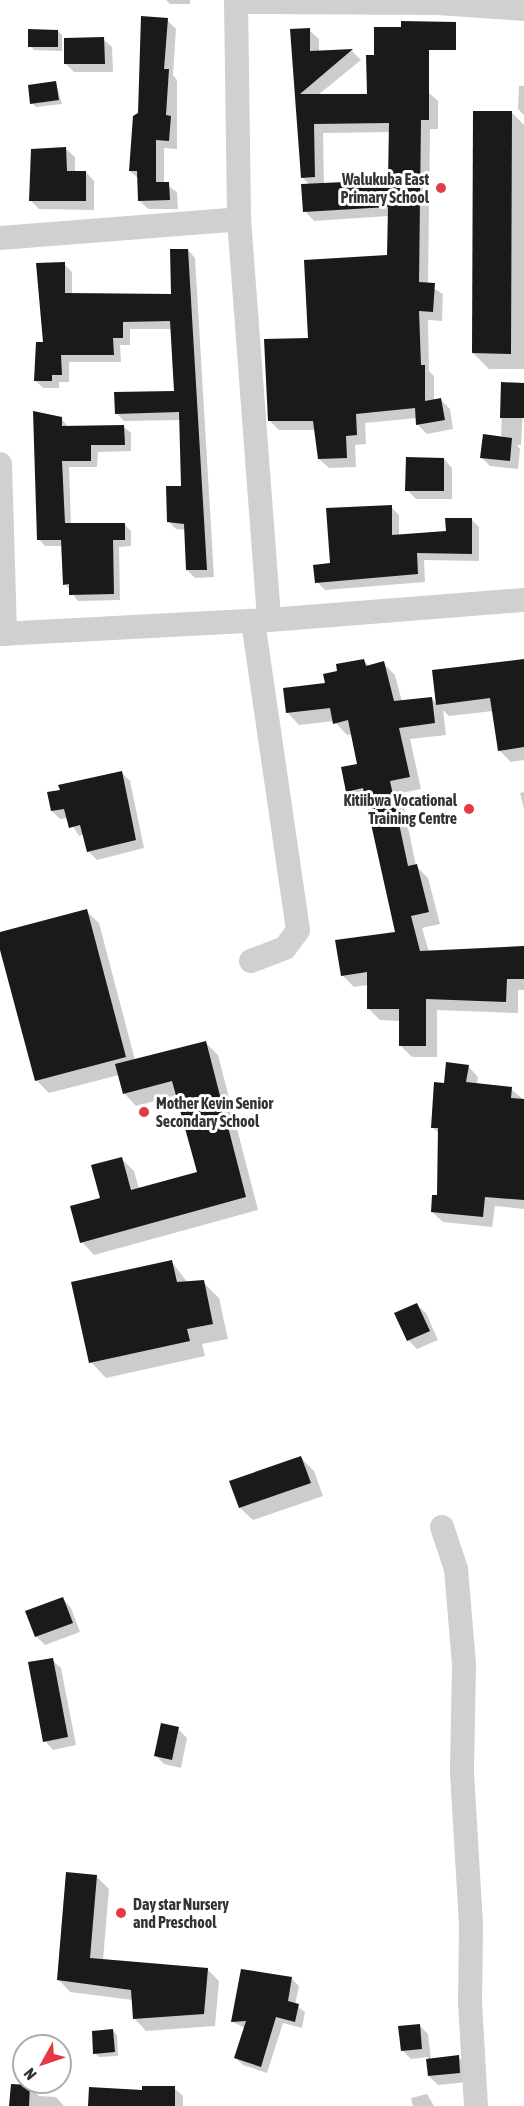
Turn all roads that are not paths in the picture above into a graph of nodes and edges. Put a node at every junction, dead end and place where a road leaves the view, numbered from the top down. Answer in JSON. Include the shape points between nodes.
{"nodes":[{"id":1,"x":236,"y":1,"type":"edge"},
{"id":2,"x":437,"y":2,"type":"edge"},
{"id":3,"x":524,"y":9,"type":"edge"},
{"id":4,"x":239,"y":219,"type":"junction"},
{"id":5,"x":0,"y":238,"type":"edge"},
{"id":6,"x":0,"y":464,"type":"edge"},
{"id":7,"x":524,"y":600,"type":"edge"},
{"id":8,"x":261,"y":620,"type":"junction"},
{"id":9,"x":2,"y":634,"type":"edge"},
{"id":10,"x":251,"y":961,"type":"dead end"},
{"id":11,"x":442,"y":1527,"type":"dead end"},
{"id":12,"x":476,"y":2106,"type":"edge"}],
"edges":[{"from":1,"to":2,"type":"street"},
{"from":1,"to":4,"type":"street"},
{"from":2,"to":3,"type":"street"},
{"from":4,"to":5,"type":"street"},
{"from":4,"to":8,"type":"street"},
{"from":6,"to":9,"type":"street"},
{"from":7,"to":8,"type":"street"},
{"from":8,"to":9,"type":"street"},
{"from":8,"to":10,"type":"street","via":[[298,930],[285,948]]},
{"from":11,"to":12,"type":"street","via":[[456,1569],[464,1665],[462,1773]]}]}
